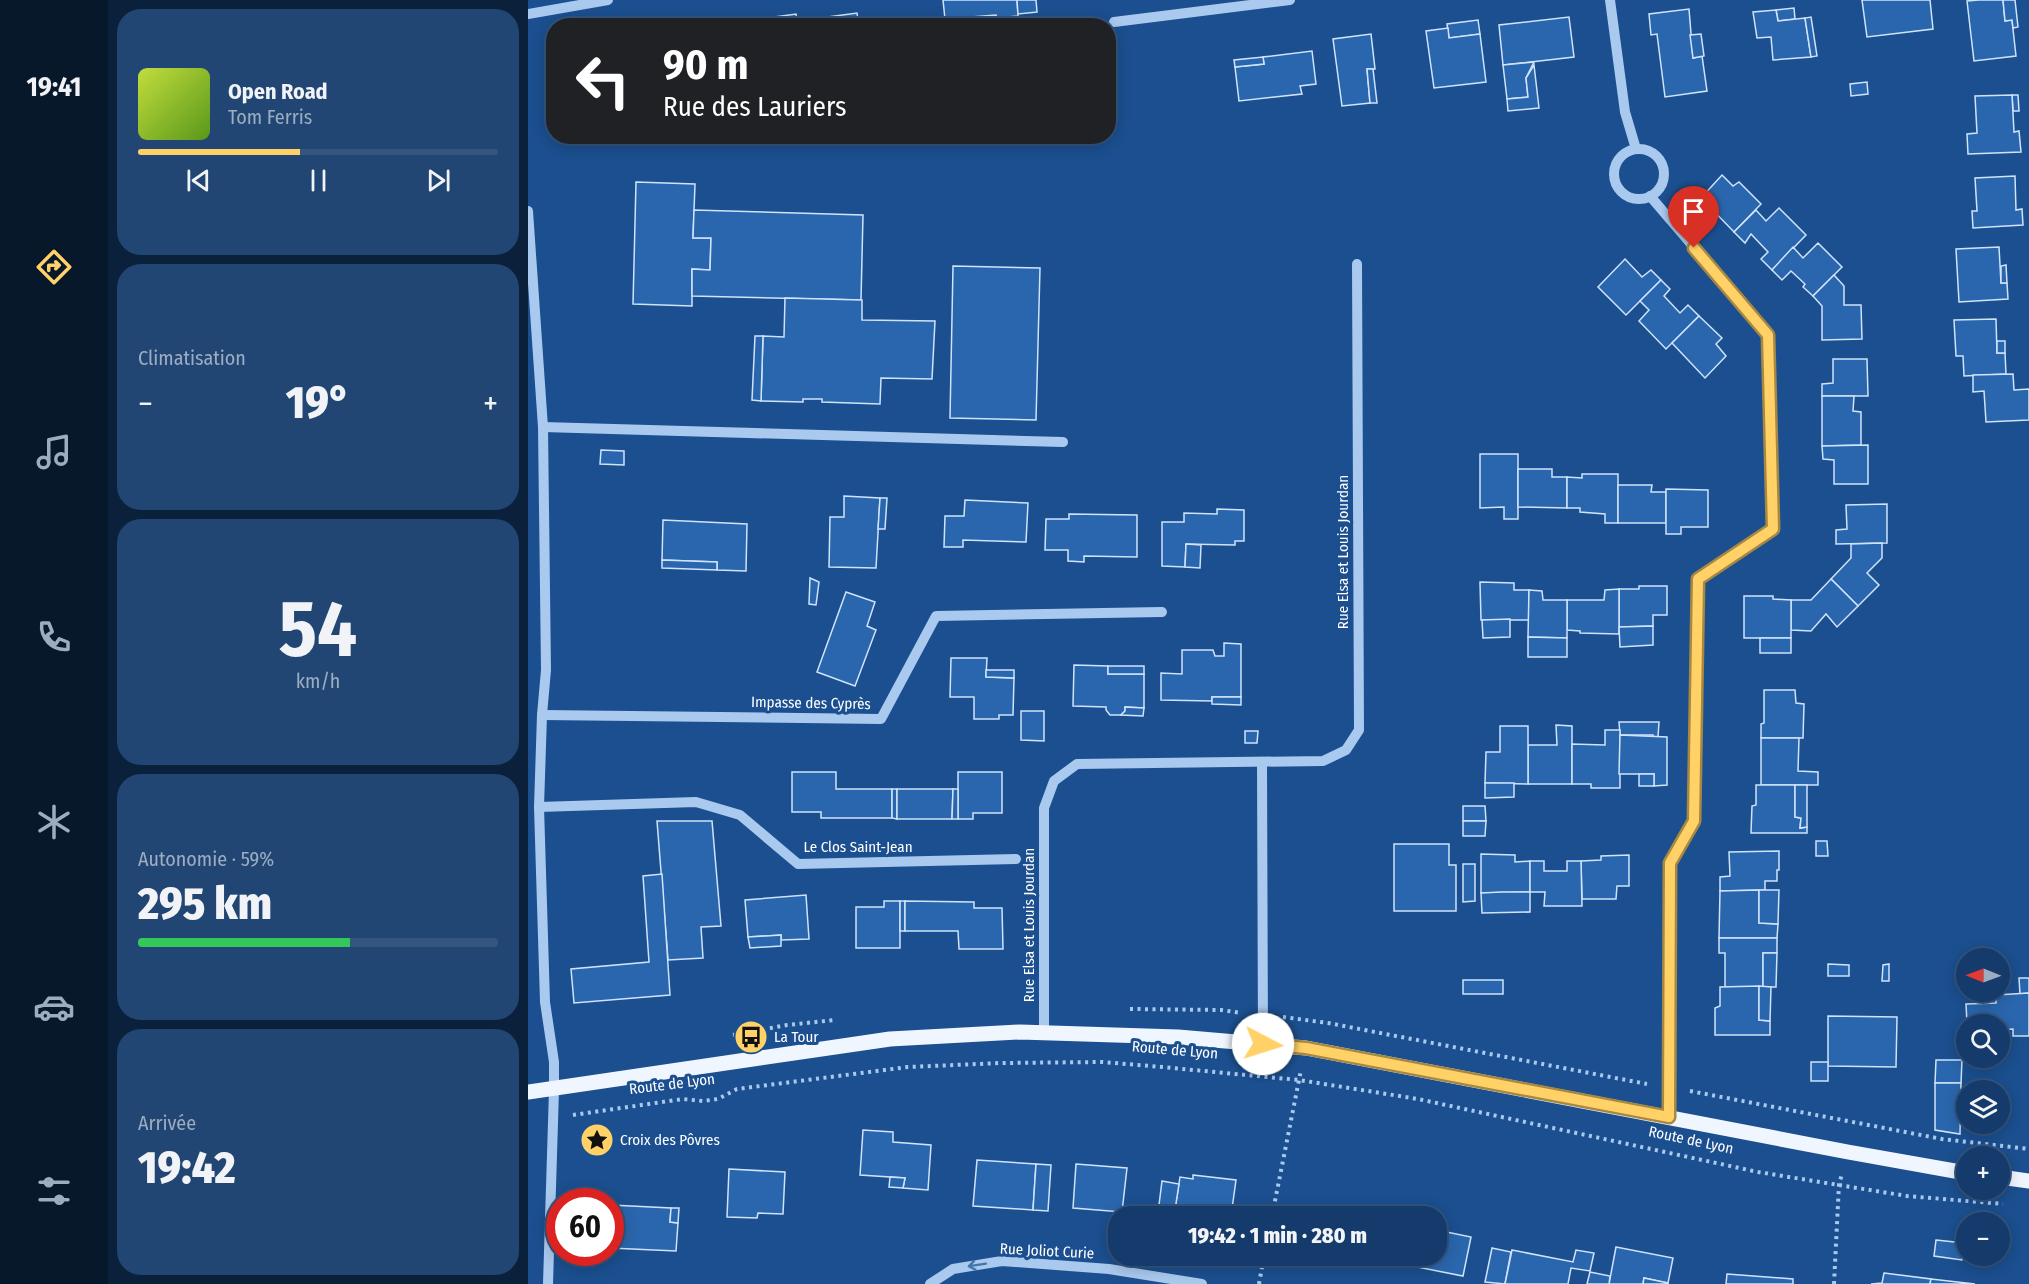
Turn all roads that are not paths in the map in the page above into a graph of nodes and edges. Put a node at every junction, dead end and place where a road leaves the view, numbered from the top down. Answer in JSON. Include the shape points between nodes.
{"nodes":[{"id":1,"x":608,"y":0,"type":"edge"},
{"id":2,"x":1290,"y":0,"type":"edge"},
{"id":3,"x":1610,"y":0,"type":"edge"},
{"id":4,"x":528,"y":14,"type":"edge"},
{"id":5,"x":1116,"y":22,"type":"edge"},
{"id":6,"x":1636,"y":149,"type":"junction"},
{"id":7,"x":1650,"y":196,"type":"junction"},
{"id":8,"x":528,"y":211,"type":"edge"},
{"id":9,"x":1357,"y":264,"type":"dead end"},
{"id":10,"x":543,"y":427,"type":"junction"},
{"id":11,"x":1063,"y":442,"type":"dead end"},
{"id":12,"x":1162,"y":612,"type":"dead end"},
{"id":13,"x":542,"y":716,"type":"junction"},
{"id":14,"x":1262,"y":763,"type":"junction"},
{"id":15,"x":539,"y":807,"type":"junction"},
{"id":16,"x":1016,"y":859,"type":"dead end"},
{"id":17,"x":1044,"y":1032,"type":"junction"},
{"id":18,"x":1263,"y":1044,"type":"junction"},
{"id":19,"x":554,"y":1090,"type":"junction"},
{"id":20,"x":528,"y":1092,"type":"edge"},
{"id":21,"x":1669,"y":1117,"type":"junction"},
{"id":22,"x":1956,"y":1171,"type":"edge"},
{"id":23,"x":2010,"y":1178,"type":"edge"},
{"id":24,"x":2029,"y":1181,"type":"edge"},
{"id":25,"x":548,"y":1284,"type":"edge"},
{"id":26,"x":930,"y":1284,"type":"edge"},
{"id":27,"x":1202,"y":1284,"type":"edge"}],
"edges":[{"from":1,"to":4,"type":"street"},
{"from":2,"to":5,"type":"street"},
{"from":3,"to":6,"type":"street","via":[[1625,111]]},
{"from":6,"to":7,"type":"street","via":[[1653,152],[1663,166],[1660,187]]},
{"from":6,"to":7,"type":"street","via":[[1621,157],[1614,178],[1623,193],[1633,198]]},
{"from":7,"to":21,"type":"street","via":[[1768,335],[1773,529],[1698,579],[1694,821],[1670,863]]},
{"from":8,"to":10,"type":"street"},
{"from":9,"to":14,"type":"street","name":"Rue Elsa et Louis Jourdan","via":[[1359,730],[1346,750],[1323,761]]},
{"from":10,"to":11,"type":"street"},
{"from":10,"to":13,"type":"street","via":[[546,670]]},
{"from":12,"to":13,"type":"street","name":"Impasse des Cyprès","via":[[936,616],[881,719]]},
{"from":13,"to":15,"type":"street"},
{"from":14,"to":17,"type":"street","name":"Rue Elsa et Louis Jourdan","via":[[1077,764],[1054,782],[1044,808]]},
{"from":14,"to":18,"type":"street"},
{"from":15,"to":16,"type":"street","name":"Le Clos Saint-Jean","via":[[696,802],[740,815],[798,864]]},
{"from":15,"to":19,"type":"street","via":[[545,1002]]},
{"from":17,"to":18,"type":"main road","name":"Route de Lyon"},
{"from":17,"to":19,"type":"main road","name":"Route de Lyon","via":[[890,1040]]},
{"from":18,"to":21,"type":"main road","name":"Route de Lyon","via":[[1306,1048]]},
{"from":19,"to":20,"type":"main road","name":"Route de Lyon"},
{"from":19,"to":25,"type":"street"},
{"from":21,"to":22,"type":"main road","name":"Route de Lyon"},
{"from":23,"to":24,"type":"main road"},
{"from":27,"to":26,"type":"street","name":"Rue Joliot Curie","one_way":true,"via":[[1109,1269],[1002,1261],[953,1269]]}]}
